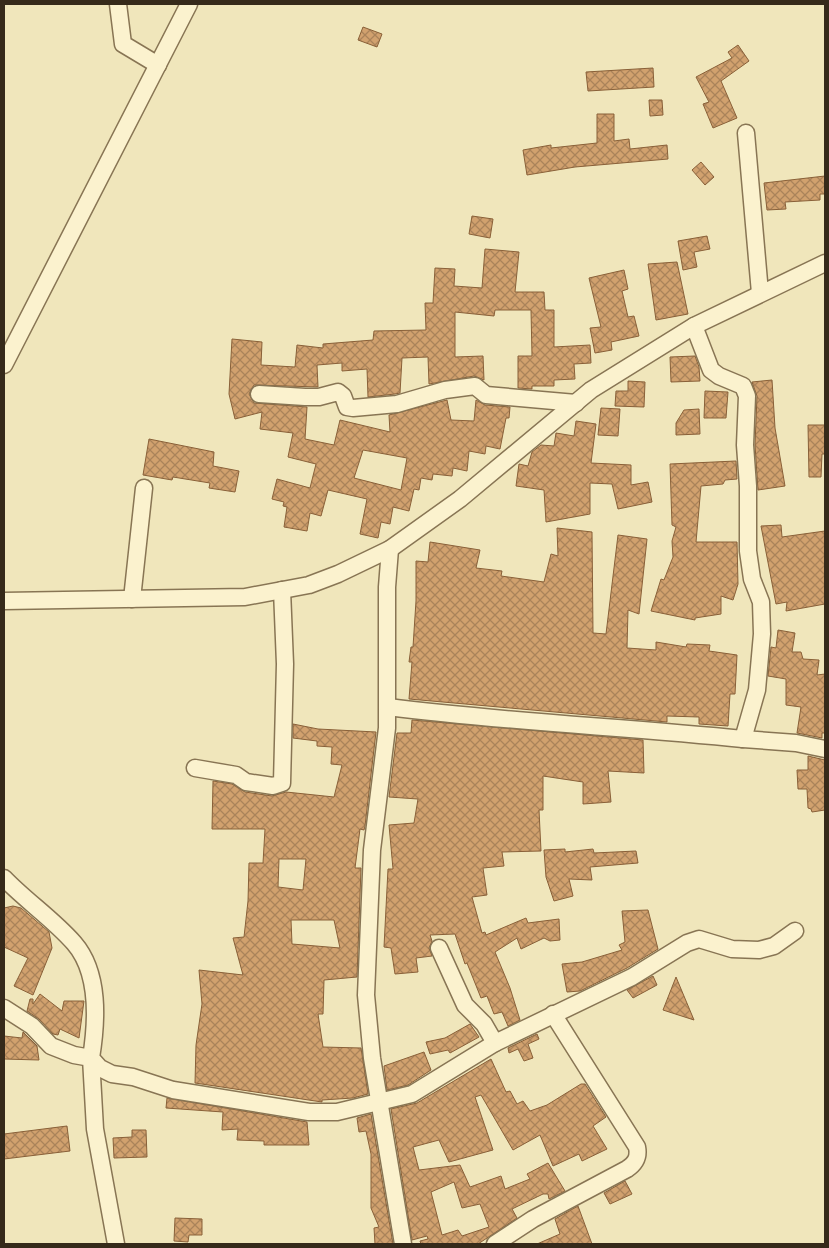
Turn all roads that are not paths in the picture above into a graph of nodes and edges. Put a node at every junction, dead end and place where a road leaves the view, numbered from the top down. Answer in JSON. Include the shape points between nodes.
{"nodes":[{"id":1,"x":118,"y":4,"type":"edge"},
{"id":2,"x":189,"y":4,"type":"edge"},
{"id":3,"x":158,"y":66,"type":"junction"},
{"id":4,"x":746,"y":133,"type":"dead end"},
{"id":5,"x":825,"y":262,"type":"edge"},
{"id":6,"x":760,"y":293,"type":"junction"},
{"id":7,"x":694,"y":326,"type":"junction"},
{"id":8,"x":4,"y":365,"type":"edge"},
{"id":9,"x":259,"y":394,"type":"dead end"},
{"id":10,"x":576,"y":403,"type":"junction"},
{"id":11,"x":144,"y":488,"type":"dead end"},
{"id":12,"x":390,"y":549,"type":"junction"},
{"id":13,"x":282,"y":590,"type":"junction"},
{"id":14,"x":132,"y":599,"type":"junction"},
{"id":15,"x":4,"y":600,"type":"edge"},
{"id":16,"x":388,"y":707,"type":"junction"},
{"id":17,"x":743,"y":739,"type":"junction"},
{"id":18,"x":825,"y":749,"type":"edge"},
{"id":19,"x":194,"y":768,"type":"dead end"},
{"id":20,"x":4,"y":878,"type":"edge"},
{"id":21,"x":795,"y":931,"type":"dead end"},
{"id":22,"x":439,"y":948,"type":"dead end"},
{"id":23,"x":4,"y":1008,"type":"edge"},
{"id":24,"x":553,"y":1014,"type":"junction"},
{"id":25,"x":495,"y":1043,"type":"junction"},
{"id":26,"x":91,"y":1058,"type":"junction"},
{"id":27,"x":380,"y":1102,"type":"junction"},
{"id":28,"x":116,"y":1244,"type":"edge"},
{"id":29,"x":403,"y":1244,"type":"edge"},
{"id":30,"x":495,"y":1244,"type":"edge"}],
"edges":[{"from":1,"to":3,"type":"street","via":[[123,44]]},
{"from":2,"to":3,"type":"street"},
{"from":3,"to":8,"type":"street"},
{"from":4,"to":6,"type":"street"},
{"from":5,"to":6,"type":"street"},
{"from":6,"to":7,"type":"street"},
{"from":7,"to":10,"type":"street","via":[[591,390]]},
{"from":7,"to":17,"type":"street","via":[[711,370],[743,386],[747,396],[748,551],[752,579],[761,602],[762,634],[756,690]]},
{"from":9,"to":10,"type":"street","via":[[318,397],[338,392],[347,407],[353,408],[412,402],[445,390],[475,386],[486,395]]},
{"from":10,"to":12,"type":"street","via":[[460,498]]},
{"from":11,"to":14,"type":"street"},
{"from":12,"to":13,"type":"street","via":[[338,574]]},
{"from":12,"to":16,"type":"street","via":[[387,587]]},
{"from":13,"to":14,"type":"street","via":[[245,597]]},
{"from":13,"to":19,"type":"street","via":[[286,664],[282,783],[273,786],[246,782],[236,775]]},
{"from":14,"to":15,"type":"street"},
{"from":16,"to":17,"type":"street","via":[[474,718],[640,728]]},
{"from":16,"to":27,"type":"street","via":[[372,850],[366,996]]},
{"from":17,"to":18,"type":"street"},
{"from":20,"to":26,"type":"street","via":[[75,945],[84,960],[95,995],[96,1025]]},
{"from":21,"to":24,"type":"street","via":[[774,946],[759,950],[732,949],[699,939],[687,943],[632,977]]},
{"from":22,"to":25,"type":"street","via":[[464,1006],[484,1024]]},
{"from":23,"to":26,"type":"street","via":[[32,1026],[51,1046]]},
{"from":24,"to":25,"type":"street"},
{"from":24,"to":30,"type":"street","via":[[637,1146],[638,1154],[634,1164],[533,1219]]},
{"from":25,"to":27,"type":"street","via":[[412,1094]]},
{"from":26,"to":27,"type":"street","via":[[112,1074],[173,1090],[309,1112],[337,1112]]},
{"from":26,"to":28,"type":"street","via":[[95,1129]]},
{"from":27,"to":29,"type":"street"}]}
